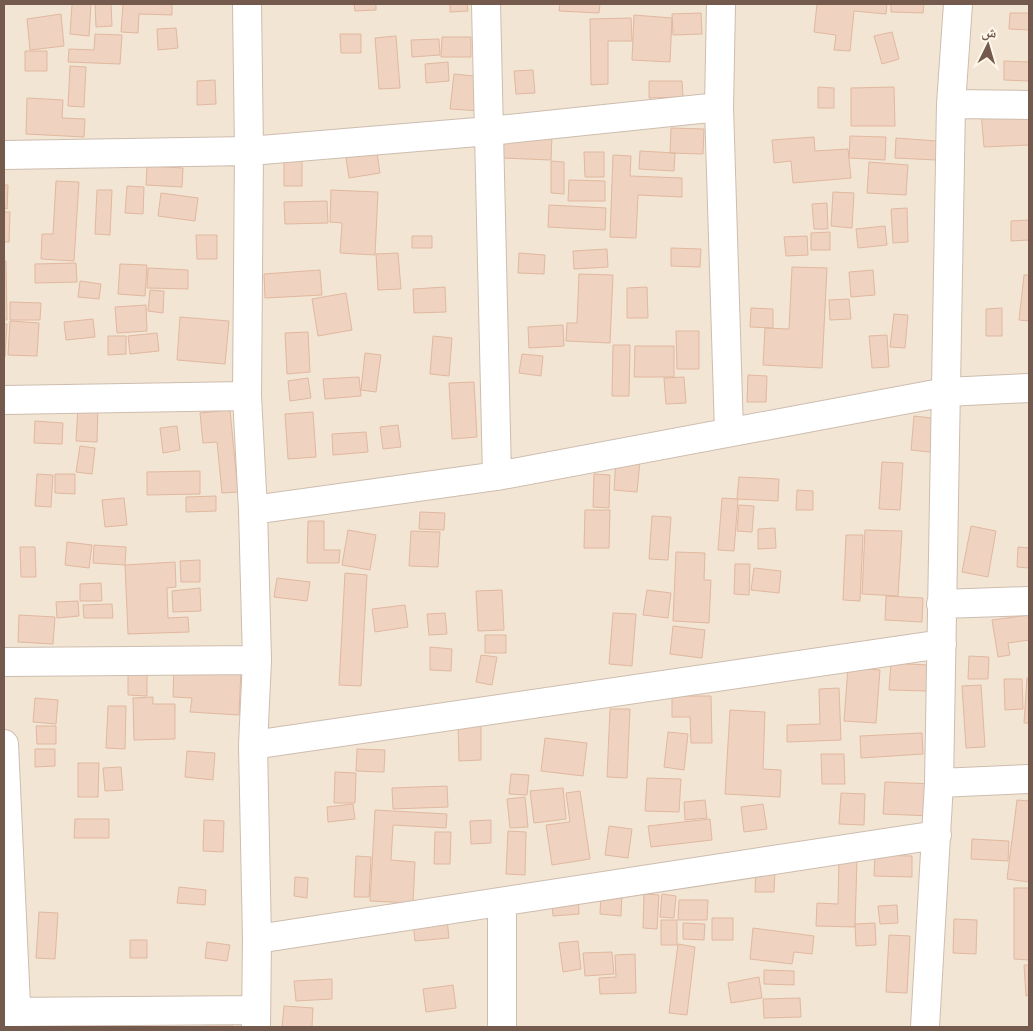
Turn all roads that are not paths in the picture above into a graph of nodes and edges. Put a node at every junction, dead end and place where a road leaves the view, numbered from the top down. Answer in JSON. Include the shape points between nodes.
{"nodes":[{"id":1,"x":247,"y":4,"type":"edge"},
{"id":2,"x":486,"y":4,"type":"edge"},
{"id":3,"x":721,"y":4,"type":"edge"},
{"id":4,"x":958,"y":4,"type":"edge"},
{"id":5,"x":950,"y":104,"type":"junction"},
{"id":6,"x":1029,"y":105,"type":"edge"},
{"id":7,"x":719,"y":107,"type":"junction"},
{"id":8,"x":489,"y":130,"type":"junction"},
{"id":9,"x":249,"y":151,"type":"junction"},
{"id":10,"x":4,"y":155,"type":"edge"},
{"id":11,"x":1029,"y":388,"type":"edge"},
{"id":12,"x":946,"y":392,"type":"junction"},
{"id":13,"x":247,"y":396,"type":"junction"},
{"id":14,"x":4,"y":400,"type":"edge"},
{"id":15,"x":729,"y":432,"type":"junction"},
{"id":16,"x":497,"y":476,"type":"junction"},
{"id":17,"x":253,"y":510,"type":"junction"},
{"id":18,"x":1029,"y":601,"type":"edge"},
{"id":19,"x":941,"y":604,"type":"junction"},
{"id":20,"x":942,"y":644,"type":"junction"},
{"id":21,"x":257,"y":660,"type":"junction"},
{"id":22,"x":4,"y":662,"type":"edge"},
{"id":23,"x":4,"y":744,"type":"edge"},
{"id":24,"x":253,"y":745,"type":"junction"},
{"id":25,"x":1029,"y":779,"type":"edge"},
{"id":26,"x":939,"y":782,"type":"junction"},
{"id":27,"x":937,"y":835,"type":"junction"},
{"id":28,"x":502,"y":902,"type":"junction"},
{"id":29,"x":257,"y":939,"type":"junction"},
{"id":30,"x":12,"y":1017,"type":"edge"},
{"id":31,"x":256,"y":1019,"type":"edge"},
{"id":32,"x":502,"y":1027,"type":"edge"},
{"id":33,"x":925,"y":1027,"type":"edge"}],
"edges":[{"from":1,"to":9,"type":"street"},
{"from":2,"to":8,"type":"street"},
{"from":3,"to":7,"type":"street"},
{"from":4,"to":5,"type":"street"},
{"from":5,"to":6,"type":"street"},
{"from":5,"to":12,"type":"street"},
{"from":7,"to":8,"type":"street"},
{"from":7,"to":15,"type":"street"},
{"from":8,"to":9,"type":"street"},
{"from":8,"to":16,"type":"street"},
{"from":9,"to":10,"type":"street"},
{"from":9,"to":13,"type":"street"},
{"from":11,"to":12,"type":"street"},
{"from":12,"to":15,"type":"street"},
{"from":12,"to":19,"type":"street"},
{"from":13,"to":14,"type":"street"},
{"from":13,"to":17,"type":"street"},
{"from":15,"to":16,"type":"street"},
{"from":16,"to":17,"type":"street"},
{"from":17,"to":21,"type":"street"},
{"from":18,"to":19,"type":"street"},
{"from":19,"to":20,"type":"street"},
{"from":20,"to":24,"type":"street"},
{"from":20,"to":26,"type":"street"},
{"from":21,"to":22,"type":"street"},
{"from":21,"to":24,"type":"street"},
{"from":23,"to":30,"type":"street"},
{"from":24,"to":29,"type":"street"},
{"from":25,"to":26,"type":"street"},
{"from":26,"to":27,"type":"street"},
{"from":27,"to":28,"type":"street"},
{"from":27,"to":33,"type":"street"},
{"from":28,"to":29,"type":"street"},
{"from":28,"to":32,"type":"street"},
{"from":29,"to":31,"type":"street"},
{"from":30,"to":31,"type":"street"}]}
